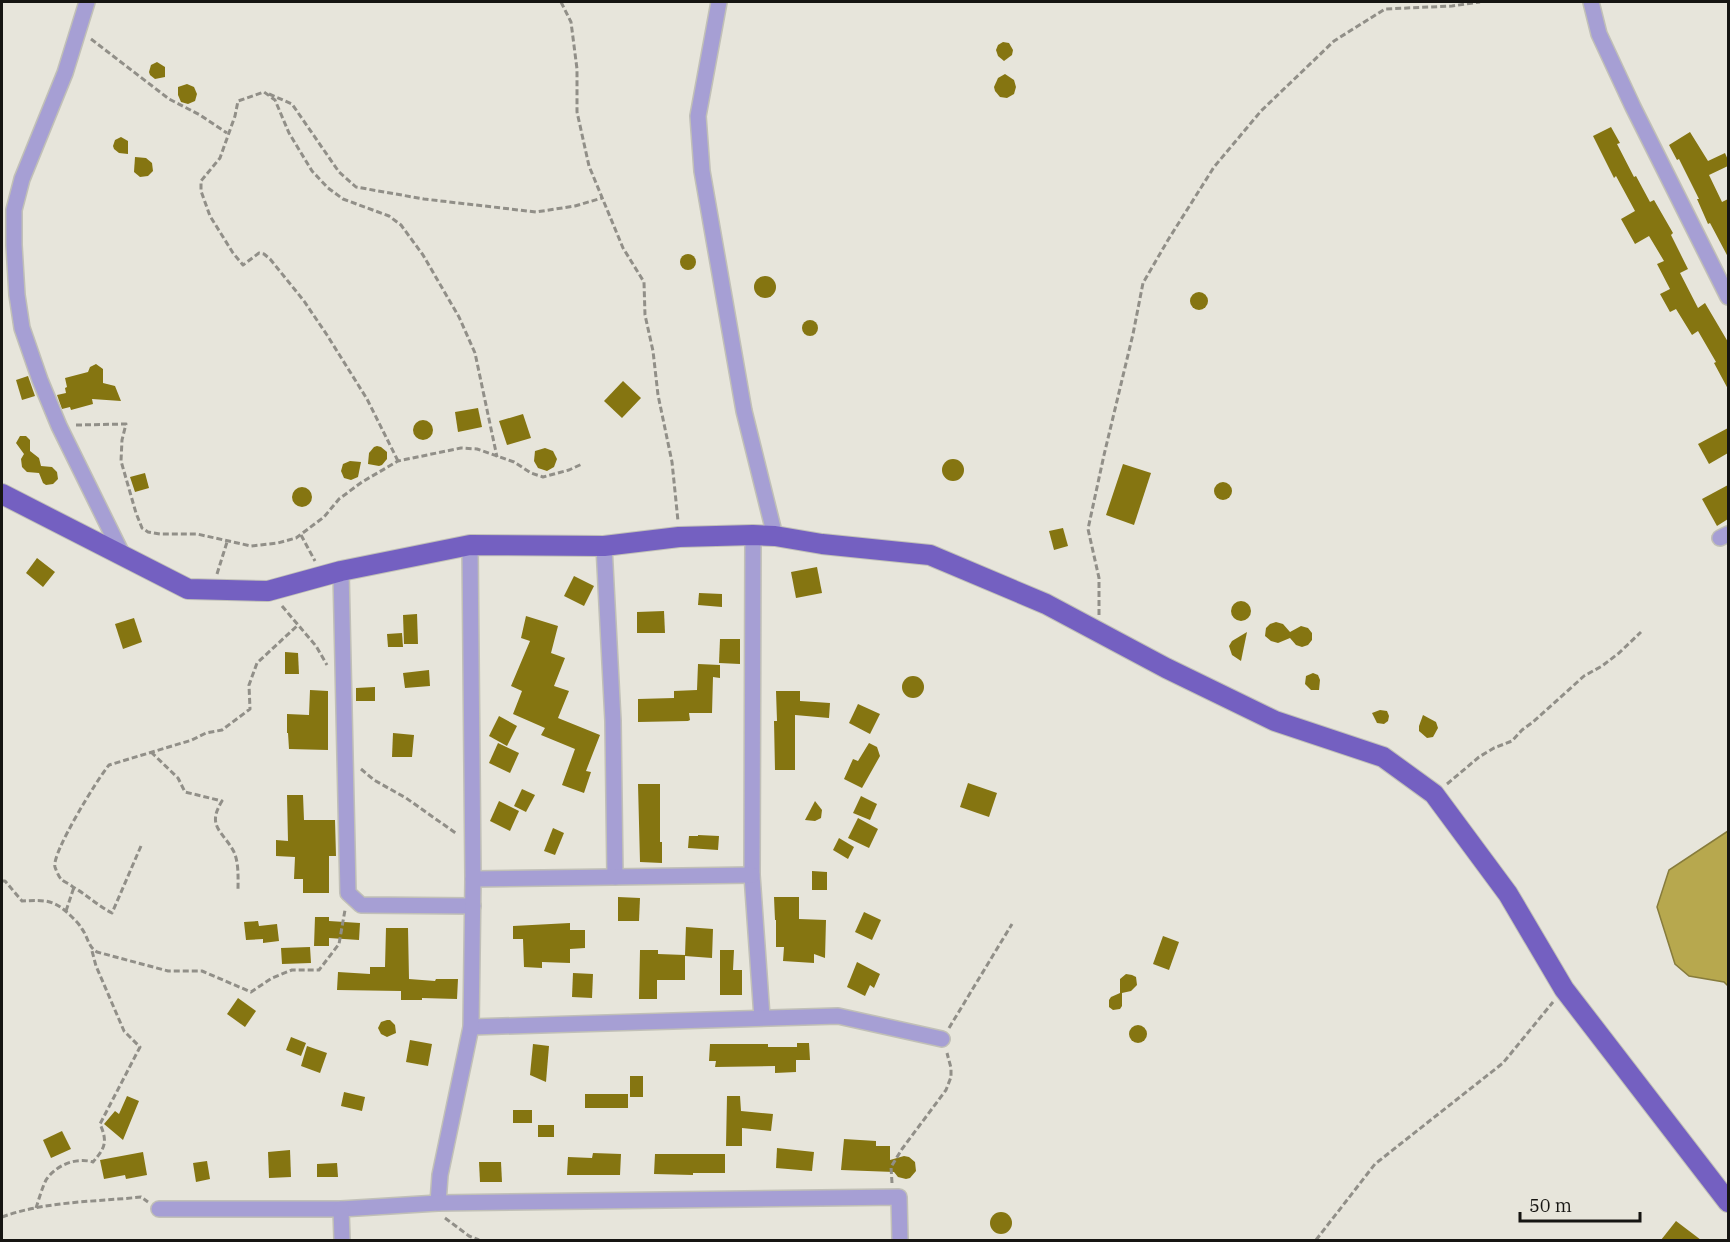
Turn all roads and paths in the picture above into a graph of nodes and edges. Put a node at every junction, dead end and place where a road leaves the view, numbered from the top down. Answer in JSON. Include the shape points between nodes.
{"nodes":[{"id":1,"x":87,"y":2,"type":"edge"},
{"id":2,"x":561,"y":2,"type":"edge"},
{"id":3,"x":719,"y":2,"type":"edge"},
{"id":4,"x":1480,"y":2,"type":"edge"},
{"id":5,"x":1591,"y":2,"type":"edge"},
{"id":6,"x":78,"y":29,"type":"junction"},
{"id":7,"x":264,"y":92,"type":"junction"},
{"id":8,"x":227,"y":134,"type":"junction"},
{"id":9,"x":602,"y":198,"type":"junction"},
{"id":10,"x":1728,"y":297,"type":"edge"},
{"id":11,"x":59,"y":426,"type":"junction"},
{"id":12,"x":497,"y":457,"type":"junction"},
{"id":13,"x":398,"y":461,"type":"junction"},
{"id":14,"x":582,"y":464,"type":"dead end"},
{"id":15,"x":2,"y":494,"type":"edge"},
{"id":16,"x":301,"y":535,"type":"junction"},
{"id":17,"x":753,"y":535,"type":"junction"},
{"id":18,"x":775,"y":536,"type":"junction"},
{"id":19,"x":679,"y":537,"type":"junction"},
{"id":20,"x":227,"y":542,"type":"junction"},
{"id":21,"x":470,"y":545,"type":"junction"},
{"id":22,"x":604,"y":546,"type":"junction"},
{"id":23,"x":123,"y":556,"type":"junction"},
{"id":24,"x":341,"y":571,"type":"junction"},
{"id":25,"x":318,"y":577,"type":"junction"},
{"id":26,"x":213,"y":590,"type":"junction"},
{"id":27,"x":298,"y":625,"type":"dead end"},
{"id":28,"x":1099,"y":632,"type":"junction"},
{"id":29,"x":1641,"y":632,"type":"dead end"},
{"id":30,"x":151,"y":752,"type":"junction"},
{"id":31,"x":1434,"y":794,"type":"junction"},
{"id":32,"x":141,"y":846,"type":"dead end"},
{"id":33,"x":752,"y":875,"type":"junction"},
{"id":34,"x":615,"y":877,"type":"junction"},
{"id":35,"x":473,"y":879,"type":"junction"},
{"id":36,"x":2,"y":881,"type":"edge"},
{"id":37,"x":74,"y":887,"type":"junction"},
{"id":38,"x":237,"y":891,"type":"dead end"},
{"id":39,"x":348,"y":893,"type":"junction"},
{"id":40,"x":472,"y":906,"type":"junction"},
{"id":41,"x":66,"y":911,"type":"junction"},
{"id":42,"x":1012,"y":924,"type":"dead end"},
{"id":43,"x":92,"y":949,"type":"junction"},
{"id":44,"x":1564,"y":989,"type":"junction"},
{"id":45,"x":762,"y":1017,"type":"junction"},
{"id":46,"x":471,"y":1027,"type":"junction"},
{"id":47,"x":942,"y":1039,"type":"junction"},
{"id":48,"x":892,"y":1197,"type":"junction"},
{"id":49,"x":1728,"y":1202,"type":"edge"},
{"id":50,"x":438,"y":1203,"type":"junction"},
{"id":51,"x":36,"y":1208,"type":"junction"},
{"id":52,"x":159,"y":1209,"type":"joint"},
{"id":53,"x":341,"y":1209,"type":"junction"},
{"id":54,"x":2,"y":1217,"type":"edge"},
{"id":55,"x":342,"y":1240,"type":"edge"},
{"id":56,"x":479,"y":1240,"type":"edge"},
{"id":57,"x":900,"y":1240,"type":"edge"},
{"id":58,"x":1316,"y":1240,"type":"edge"}],
"edges":[{"from":1,"to":6,"type":"street"},
{"from":2,"to":9,"type":"path","via":[[571,22],[577,112],[589,166]]},
{"from":3,"to":18,"type":"street","via":[[698,116],[702,171],[744,411]]},
{"from":4,"to":28,"type":"path","via":[[1385,9],[1334,41],[1261,111],[1214,167],[1168,240],[1143,283],[1088,529],[1099,578]]},
{"from":5,"to":10,"type":"street","via":[[1599,34]]},
{"from":6,"to":8,"type":"path","via":[[169,99]]},
{"from":6,"to":11,"type":"street","via":[[14,210],[22,327]]},
{"from":7,"to":8,"type":"path","via":[[238,101]]},
{"from":7,"to":9,"type":"path","via":[[292,104],[339,172],[356,187],[536,212]]},
{"from":7,"to":12,"type":"path","via":[[275,100],[289,133],[320,180],[343,199],[389,216],[401,225],[423,255],[475,353]]},
{"from":8,"to":13,"type":"path","via":[[220,158],[201,182],[210,216],[243,265],[259,253],[264,254],[304,301],[367,399]]},
{"from":9,"to":19,"type":"path","via":[[623,248],[644,282],[645,315],[672,462]]},
{"from":11,"to":20,"type":"path","via":[[126,424],[121,461],[142,528],[160,534],[197,534]]},
{"from":11,"to":23,"type":"street"},
{"from":12,"to":13,"type":"path","via":[[477,449],[460,448]]},
{"from":12,"to":14,"type":"path","via":[[543,477]]},
{"from":13,"to":16,"type":"path","via":[[339,499]]},
{"from":15,"to":23,"type":"main road"},
{"from":16,"to":20,"type":"path","via":[[251,546]]},
{"from":16,"to":25,"type":"path","via":[[314,557]]},
{"from":17,"to":18,"type":"main road"},
{"from":17,"to":19,"type":"main road"},
{"from":17,"to":33,"type":"street"},
{"from":18,"to":28,"type":"main road","via":[[930,555],[1046,604]]},
{"from":19,"to":22,"type":"main road"},
{"from":20,"to":26,"type":"path"},
{"from":21,"to":22,"type":"main road"},
{"from":21,"to":24,"type":"main road"},
{"from":21,"to":35,"type":"street"},
{"from":22,"to":34,"type":"street","via":[[613,721]]},
{"from":23,"to":26,"type":"main road","via":[[188,589]]},
{"from":24,"to":25,"type":"main road"},
{"from":24,"to":39,"type":"street"},
{"from":25,"to":26,"type":"main road","via":[[268,591]]},
{"from":27,"to":30,"type":"path","via":[[257,663],[249,685],[250,709],[222,730]]},
{"from":28,"to":31,"type":"main road","via":[[1275,721],[1383,757]]},
{"from":29,"to":31,"type":"path","via":[[1619,653],[1584,676],[1512,741],[1479,757]]},
{"from":30,"to":37,"type":"path","via":[[109,765],[100,776],[54,864],[61,879]]},
{"from":30,"to":38,"type":"path","via":[[178,778],[185,792],[222,801],[215,812],[216,825],[234,853]]},
{"from":31,"to":44,"type":"main road","via":[[1508,894]]},
{"from":32,"to":37,"type":"path","via":[[112,913]]},
{"from":33,"to":34,"type":"street"},
{"from":33,"to":45,"type":"street"},
{"from":34,"to":35,"type":"street"},
{"from":35,"to":40,"type":"street"},
{"from":36,"to":41,"type":"path","via":[[22,901],[54,902]]},
{"from":37,"to":41,"type":"path"},
{"from":39,"to":40,"type":"street","via":[[361,905]]},
{"from":39,"to":43,"type":"path","via":[[339,944],[319,970],[292,970],[251,992],[202,971],[146,966]]},
{"from":40,"to":46,"type":"street"},
{"from":41,"to":43,"type":"path","via":[[82,928]]},
{"from":42,"to":47,"type":"path"},
{"from":43,"to":51,"type":"path","via":[[124,1031],[140,1047],[100,1124],[106,1136],[103,1150],[93,1162],[76,1160],[52,1173]]},
{"from":44,"to":49,"type":"main road"},
{"from":44,"to":58,"type":"path","via":[[1503,1063],[1375,1164]]},
{"from":45,"to":46,"type":"street"},
{"from":45,"to":47,"type":"street","via":[[838,1016]]},
{"from":46,"to":50,"type":"street","via":[[440,1174]]},
{"from":47,"to":48,"type":"path","via":[[951,1077],[946,1090],[891,1167]]},
{"from":48,"to":50,"type":"street"},
{"from":48,"to":57,"type":"street","via":[[899,1197]]},
{"from":50,"to":53,"type":"street"},
{"from":50,"to":56,"type":"path","via":[[444,1218]]},
{"from":51,"to":52,"type":"path","via":[[141,1197]]},
{"from":51,"to":54,"type":"path"},
{"from":52,"to":53,"type":"street"},
{"from":53,"to":55,"type":"street"}]}
